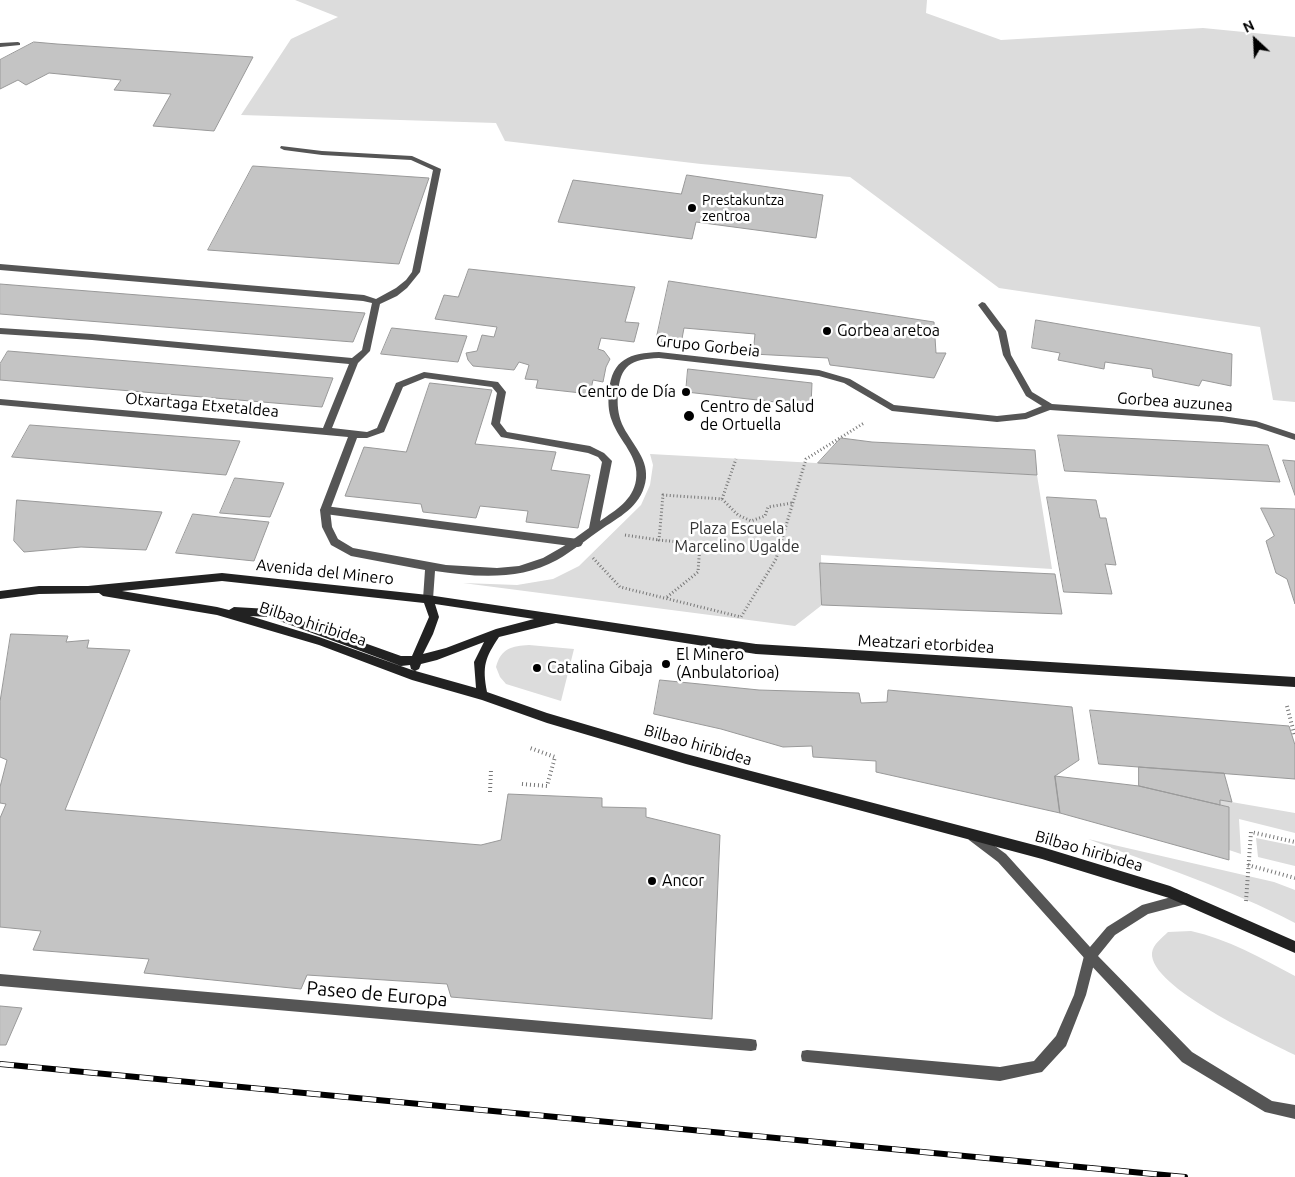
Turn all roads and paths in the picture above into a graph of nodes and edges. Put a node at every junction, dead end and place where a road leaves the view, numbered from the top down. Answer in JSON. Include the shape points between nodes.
{"nodes":[{"id":1,"x":18,"y":44,"type":"dead end"},
{"id":2,"x":0,"y":45,"type":"edge"},
{"id":3,"x":284,"y":148,"type":"dead end"},
{"id":4,"x":0,"y":267,"type":"edge"},
{"id":5,"x":376,"y":302,"type":"junction"},
{"id":6,"x":982,"y":305,"type":"dead end"},
{"id":7,"x":0,"y":331,"type":"edge"},
{"id":8,"x":354,"y":361,"type":"junction"},
{"id":9,"x":0,"y":402,"type":"edge"},
{"id":10,"x":1050,"y":407,"type":"junction"},
{"id":11,"x":892,"y":408,"type":"joint"},
{"id":12,"x":864,"y":423,"type":"dead end"},
{"id":13,"x":326,"y":431,"type":"junction"},
{"id":14,"x":354,"y":434,"type":"junction"},
{"id":15,"x":1295,"y":437,"type":"edge"},
{"id":16,"x":736,"y":458,"type":"dead end"},
{"id":17,"x":722,"y":500,"type":"junction"},
{"id":18,"x":792,"y":503,"type":"junction"},
{"id":19,"x":325,"y":510,"type":"junction"},
{"id":20,"x":593,"y":530,"type":"junction"},
{"id":21,"x":578,"y":543,"type":"junction"},
{"id":22,"x":430,"y":565,"type":"junction"},
{"id":23,"x":88,"y":590,"type":"junction"},
{"id":24,"x":0,"y":595,"type":"edge"},
{"id":25,"x":667,"y":598,"type":"junction"},
{"id":26,"x":428,"y":599,"type":"junction"},
{"id":27,"x":217,"y":611,"type":"junction"},
{"id":28,"x":558,"y":618,"type":"junction"},
{"id":29,"x":495,"y":633,"type":"junction"},
{"id":30,"x":416,"y":661,"type":"junction"},
{"id":31,"x":412,"y":675,"type":"junction"},
{"id":32,"x":1280,"y":681,"type":"junction"},
{"id":33,"x":1295,"y":682,"type":"edge"},
{"id":34,"x":482,"y":695,"type":"junction"},
{"id":35,"x":1295,"y":737,"type":"edge"},
{"id":36,"x":530,"y":748,"type":"dead end"},
{"id":37,"x":491,"y":770,"type":"dead end"},
{"id":38,"x":522,"y":784,"type":"dead end"},
{"id":39,"x":490,"y":792,"type":"dead end"},
{"id":40,"x":973,"y":836,"type":"junction"},
{"id":41,"x":1295,"y":842,"type":"edge"},
{"id":42,"x":1248,"y":865,"type":"junction"},
{"id":43,"x":1295,"y":878,"type":"edge"},
{"id":44,"x":1186,"y":899,"type":"junction"},
{"id":45,"x":1244,"y":924,"type":"junction"},
{"id":46,"x":1295,"y":947,"type":"edge"},
{"id":47,"x":1090,"y":956,"type":"junction"},
{"id":48,"x":0,"y":980,"type":"edge"},
{"id":49,"x":751,"y":1045,"type":"dead end"},
{"id":50,"x":807,"y":1056,"type":"dead end"},
{"id":51,"x":1295,"y":1112,"type":"edge"}],
"edges":[{"from":1,"to":2,"type":"street"},
{"from":3,"to":5,"type":"street","via":[[412,158],[437,169],[411,282]]},
{"from":4,"to":5,"type":"street","via":[[364,298]]},
{"from":5,"to":8,"type":"street","via":[[366,351]]},
{"from":6,"to":10,"type":"street","name":"Gorbea auzunea","via":[[1002,331],[1007,355],[1029,394]]},
{"from":7,"to":8,"type":"street"},
{"from":8,"to":13,"type":"street"},
{"from":9,"to":13,"type":"street","name":"Otxartaga Etxetaldea"},
{"from":10,"to":11,"type":"street","name":"Gorbea auzunea","via":[[1026,416],[997,419]]},
{"from":10,"to":15,"type":"street","name":"Gorbea auzunea","via":[[1222,419],[1256,424]]},
{"from":11,"to":20,"type":"street","name":"Grupo Gorbeia","via":[[847,381],[819,373],[639,355],[624,362],[616,372],[612,394],[614,416],[637,454],[642,479],[630,506]]},
{"from":12,"to":18,"type":"path","via":[[806,459]]},
{"from":13,"to":14,"type":"street"},
{"from":14,"to":19,"type":"street"},
{"from":14,"to":20,"type":"street","via":[[367,436],[381,430],[398,385],[424,375],[495,384],[502,392],[495,424],[504,435],[590,450],[601,454],[607,461]]},
{"from":16,"to":17,"type":"path"},
{"from":17,"to":18,"type":"path","via":[[738,515],[751,521],[764,516],[768,507]]},
{"from":17,"to":25,"type":"path","via":[[664,495],[659,540],[700,544],[698,572]]},
{"from":18,"to":25,"type":"path","via":[[776,559],[741,617]]},
{"from":19,"to":21,"type":"street"},
{"from":19,"to":22,"type":"street","name":"Grupo Gorbeia","via":[[327,528],[334,542],[351,552]]},
{"from":20,"to":21,"type":"street","name":"Grupo Gorbeia"},
{"from":21,"to":22,"type":"street","name":"Grupo Gorbeia","via":[[545,561],[519,570],[479,572]]},
{"from":21,"to":25,"type":"path","via":[[620,587]]},
{"from":22,"to":26,"type":"street"},
{"from":23,"to":24,"type":"street","via":[[39,590]]},
{"from":23,"to":26,"type":"street","name":"Avenida del Minero","via":[[222,577]]},
{"from":23,"to":27,"type":"street","name":"Bilbao hiribidea"},
{"from":26,"to":28,"type":"street","name":"Avenida del Minero"},
{"from":26,"to":30,"type":"street","via":[[434,617]]},
{"from":27,"to":30,"type":"street","via":[[269,613],[400,661]]},
{"from":27,"to":31,"type":"street","name":"Bilbao hiribidea","via":[[319,641]]},
{"from":28,"to":29,"type":"street"},
{"from":28,"to":32,"type":"street","name":"Meatzari etorbidea","via":[[756,649]]},
{"from":29,"to":30,"type":"street"},
{"from":29,"to":34,"type":"street","via":[[480,655],[478,674]]},
{"from":30,"to":31,"type":"street"},
{"from":31,"to":34,"type":"street","name":"Bilbao hiribidea"},
{"from":32,"to":33,"type":"street","name":"Meatzari etorbidea"},
{"from":32,"to":35,"type":"path"},
{"from":34,"to":40,"type":"street","name":"Bilbao hiribidea","via":[[686,759]]},
{"from":36,"to":38,"type":"path","via":[[555,757],[547,786]]},
{"from":37,"to":39,"type":"path"},
{"from":40,"to":44,"type":"street","name":"Bilbao hiribidea","via":[[1042,853]]},
{"from":40,"to":47,"type":"street","via":[[1002,858]]},
{"from":41,"to":42,"type":"path","via":[[1251,832]]},
{"from":42,"to":43,"type":"path"},
{"from":42,"to":45,"type":"path"},
{"from":44,"to":45,"type":"street","name":"Bilbao hiribidea"},
{"from":44,"to":47,"type":"street","via":[[1146,909],[1111,931]]},
{"from":45,"to":46,"type":"street","name":"Bilbao hiribidea"},
{"from":47,"to":50,"type":"street","via":[[1080,995],[1061,1041],[1037,1067],[1000,1074]]},
{"from":47,"to":51,"type":"street","via":[[1187,1057],[1270,1107]]},
{"from":48,"to":49,"type":"street","name":"Paseo de Europa"}]}
